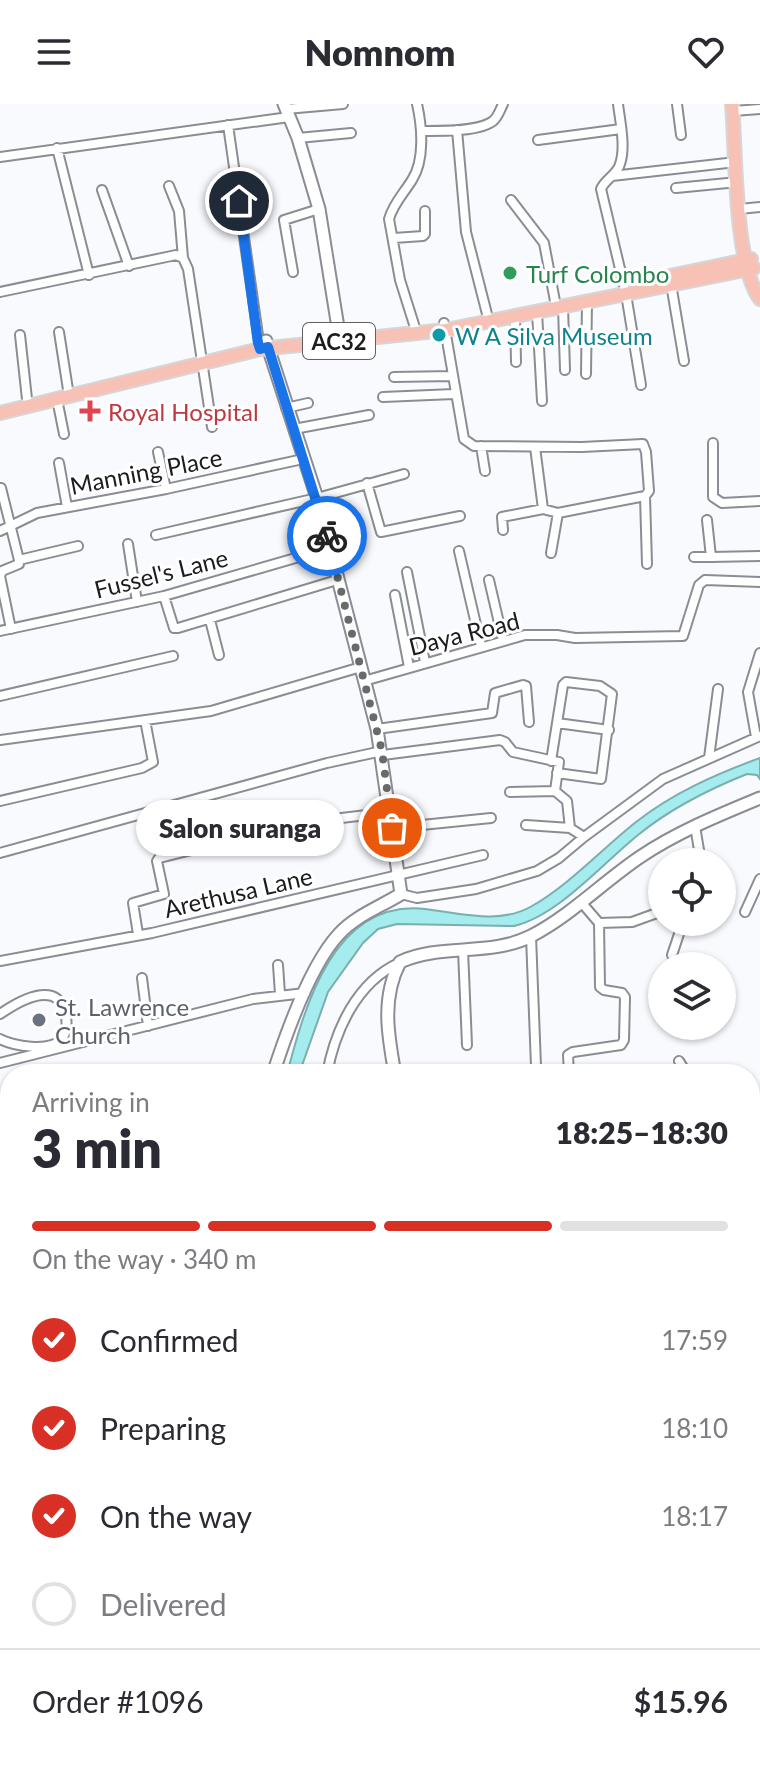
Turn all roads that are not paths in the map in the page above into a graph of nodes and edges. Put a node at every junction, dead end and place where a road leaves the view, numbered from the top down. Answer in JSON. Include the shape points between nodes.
{"nodes":[{"id":1,"x":343,"y":104,"type":"edge"},
{"id":2,"x":417,"y":104,"type":"edge"},
{"id":3,"x":503,"y":104,"type":"edge"},
{"id":4,"x":618,"y":104,"type":"edge"},
{"id":5,"x":677,"y":104,"type":"edge"},
{"id":6,"x":736,"y":108,"type":"edge"},
{"id":7,"x":760,"y":109,"type":"edge"},
{"id":8,"x":286,"y":110,"type":"edge"},
{"id":9,"x":228,"y":125,"type":"junction"},
{"id":10,"x":621,"y":129,"type":"junction"},
{"id":11,"x":457,"y":130,"type":"junction"},
{"id":12,"x":421,"y":131,"type":"junction"},
{"id":13,"x":351,"y":133,"type":"dead end"},
{"id":14,"x":681,"y":135,"type":"dead end"},
{"id":15,"x":298,"y":138,"type":"junction"},
{"id":16,"x":538,"y":140,"type":"dead end"},
{"id":17,"x":57,"y":148,"type":"junction"},
{"id":18,"x":0,"y":157,"type":"edge"},
{"id":19,"x":736,"y":162,"type":"junction"},
{"id":20,"x":612,"y":176,"type":"junction"},
{"id":21,"x":738,"y":182,"type":"junction"},
{"id":22,"x":169,"y":186,"type":"dead end"},
{"id":23,"x":676,"y":188,"type":"dead end"},
{"id":24,"x":102,"y":190,"type":"dead end"},
{"id":25,"x":511,"y":200,"type":"dead end"},
{"id":26,"x":749,"y":208,"type":"edge"},
{"id":27,"x":319,"y":209,"type":"junction"},
{"id":28,"x":425,"y":211,"type":"dead end"},
{"id":29,"x":394,"y":238,"type":"junction"},
{"id":30,"x":183,"y":258,"type":"junction"},
{"id":31,"x":751,"y":264,"type":"edge"},
{"id":32,"x":129,"y":266,"type":"junction"},
{"id":33,"x":293,"y":272,"type":"dead end"},
{"id":34,"x":89,"y":275,"type":"junction"},
{"id":35,"x":671,"y":284,"type":"junction"},
{"id":36,"x":760,"y":287,"type":"edge"},
{"id":37,"x":625,"y":290,"type":"junction"},
{"id":38,"x":0,"y":292,"type":"edge"},
{"id":39,"x":760,"y":299,"type":"edge"},
{"id":40,"x":587,"y":302,"type":"junction"},
{"id":41,"x":559,"y":304,"type":"junction"},
{"id":42,"x":537,"y":312,"type":"junction"},
{"id":43,"x":487,"y":314,"type":"junction"},
{"id":44,"x":515,"y":316,"type":"junction"},
{"id":45,"x":445,"y":326,"type":"junction"},
{"id":46,"x":415,"y":330,"type":"junction"},
{"id":47,"x":59,"y":332,"type":"dead end"},
{"id":48,"x":20,"y":335,"type":"dead end"},
{"id":49,"x":340,"y":337,"type":"junction"},
{"id":50,"x":263,"y":345,"type":"junction"},
{"id":51,"x":203,"y":360,"type":"junction"},
{"id":52,"x":684,"y":361,"type":"dead end"},
{"id":53,"x":516,"y":362,"type":"dead end"},
{"id":54,"x":565,"y":370,"type":"dead end"},
{"id":55,"x":586,"y":374,"type":"dead end"},
{"id":56,"x":452,"y":376,"type":"junction"},
{"id":57,"x":394,"y":377,"type":"dead end"},
{"id":58,"x":641,"y":385,"type":"dead end"},
{"id":59,"x":454,"y":394,"type":"junction"},
{"id":60,"x":64,"y":395,"type":"junction"},
{"id":61,"x":383,"y":397,"type":"dead end"},
{"id":62,"x":27,"y":399,"type":"junction"},
{"id":63,"x":542,"y":401,"type":"dead end"},
{"id":64,"x":308,"y":403,"type":"dead end"},
{"id":65,"x":0,"y":405,"type":"edge"},
{"id":66,"x":286,"y":408,"type":"junction"},
{"id":67,"x":0,"y":413,"type":"edge"},
{"id":68,"x":369,"y":415,"type":"dead end"},
{"id":69,"x":212,"y":427,"type":"dead end"},
{"id":70,"x":294,"y":429,"type":"junction"},
{"id":71,"x":64,"y":434,"type":"dead end"},
{"id":72,"x":713,"y":443,"type":"dead end"},
{"id":73,"x":481,"y":446,"type":"junction"},
{"id":74,"x":535,"y":447,"type":"junction"},
{"id":75,"x":158,"y":452,"type":"dead end"},
{"id":76,"x":303,"y":459,"type":"junction"},
{"id":77,"x":59,"y":463,"type":"dead end"},
{"id":78,"x":485,"y":471,"type":"dead end"},
{"id":79,"x":404,"y":474,"type":"dead end"},
{"id":80,"x":367,"y":483,"type":"junction"},
{"id":81,"x":1,"y":488,"type":"edge"},
{"id":82,"x":166,"y":489,"type":"junction"},
{"id":83,"x":645,"y":496,"type":"junction"},
{"id":84,"x":317,"y":498,"type":"junction"},
{"id":85,"x":760,"y":501,"type":"edge"},
{"id":86,"x":67,"y":507,"type":"junction"},
{"id":87,"x":543,"y":509,"type":"junction"},
{"id":88,"x":558,"y":513,"type":"junction"},
{"id":89,"x":460,"y":516,"type":"dead end"},
{"id":90,"x":707,"y":520,"type":"dead end"},
{"id":91,"x":5,"y":530,"type":"edge"},
{"id":92,"x":503,"y":530,"type":"dead end"},
{"id":93,"x":156,"y":535,"type":"dead end"},
{"id":94,"x":128,"y":544,"type":"dead end"},
{"id":95,"x":78,"y":546,"type":"dead end"},
{"id":96,"x":330,"y":548,"type":"junction"},
{"id":97,"x":459,"y":551,"type":"dead end"},
{"id":98,"x":551,"y":553,"type":"dead end"},
{"id":99,"x":760,"y":556,"type":"edge"},
{"id":100,"x":694,"y":557,"type":"dead end"},
{"id":101,"x":711,"y":557,"type":"junction"},
{"id":102,"x":19,"y":560,"type":"junction"},
{"id":103,"x":647,"y":564,"type":"dead end"},
{"id":104,"x":407,"y":572,"type":"dead end"},
{"id":105,"x":337,"y":580,"type":"junction"},
{"id":106,"x":489,"y":580,"type":"dead end"},
{"id":107,"x":760,"y":582,"type":"edge"},
{"id":108,"x":395,"y":595,"type":"dead end"},
{"id":109,"x":164,"y":596,"type":"junction"},
{"id":110,"x":137,"y":602,"type":"junction"},
{"id":111,"x":210,"y":620,"type":"junction"},
{"id":112,"x":11,"y":629,"type":"junction"},
{"id":113,"x":0,"y":631,"type":"edge"},
{"id":114,"x":503,"y":640,"type":"junction"},
{"id":115,"x":481,"y":646,"type":"junction"},
{"id":116,"x":760,"y":653,"type":"edge"},
{"id":117,"x":219,"y":655,"type":"dead end"},
{"id":118,"x":173,"y":656,"type":"dead end"},
{"id":119,"x":425,"y":662,"type":"junction"},
{"id":120,"x":361,"y":667,"type":"junction"},
{"id":121,"x":409,"y":667,"type":"junction"},
{"id":122,"x":364,"y":681,"type":"junction"},
{"id":123,"x":718,"y":689,"type":"dead end"},
{"id":124,"x":0,"y":696,"type":"edge"},
{"id":125,"x":145,"y":720,"type":"junction"},
{"id":126,"x":529,"y":722,"type":"dead end"},
{"id":127,"x":557,"y":723,"type":"junction"},
{"id":128,"x":377,"y":729,"type":"junction"},
{"id":129,"x":609,"y":730,"type":"junction"},
{"id":130,"x":758,"y":737,"type":"edge"},
{"id":131,"x":0,"y":740,"type":"edge"},
{"id":132,"x":383,"y":753,"type":"junction"},
{"id":133,"x":709,"y":758,"type":"junction"},
{"id":134,"x":551,"y":761,"type":"junction"},
{"id":135,"x":557,"y":773,"type":"junction"},
{"id":136,"x":555,"y":791,"type":"junction"},
{"id":137,"x":510,"y":792,"type":"dead end"},
{"id":138,"x":760,"y":798,"type":"edge"},
{"id":139,"x":0,"y":801,"type":"edge"},
{"id":140,"x":390,"y":813,"type":"junction"},
{"id":141,"x":491,"y":818,"type":"dead end"},
{"id":142,"x":526,"y":825,"type":"dead end"},
{"id":143,"x":695,"y":826,"type":"junction"},
{"id":144,"x":392,"y":828,"type":"junction"},
{"id":145,"x":570,"y":828,"type":"junction"},
{"id":146,"x":584,"y":837,"type":"junction"},
{"id":147,"x":699,"y":848,"type":"edge"},
{"id":148,"x":0,"y":853,"type":"edge"},
{"id":149,"x":483,"y":855,"type":"dead end"},
{"id":150,"x":398,"y":874,"type":"junction"},
{"id":151,"x":760,"y":879,"type":"edge"},
{"id":152,"x":401,"y":894,"type":"junction"},
{"id":153,"x":581,"y":902,"type":"junction"},
{"id":154,"x":745,"y":912,"type":"dead end"},
{"id":155,"x":648,"y":916,"type":"edge"},
{"id":156,"x":599,"y":923,"type":"junction"},
{"id":157,"x":138,"y":934,"type":"junction"},
{"id":158,"x":531,"y":936,"type":"junction"},
{"id":159,"x":463,"y":950,"type":"junction"},
{"id":160,"x":0,"y":961,"type":"edge"},
{"id":161,"x":400,"y":962,"type":"junction"},
{"id":162,"x":278,"y":965,"type":"dead end"},
{"id":163,"x":142,"y":978,"type":"dead end"},
{"id":164,"x":305,"y":993,"type":"junction"},
{"id":165,"x":280,"y":994,"type":"junction"},
{"id":166,"x":0,"y":1014,"type":"edge"},
{"id":167,"x":148,"y":1026,"type":"junction"},
{"id":168,"x":0,"y":1039,"type":"edge"},
{"id":169,"x":467,"y":1045,"type":"dead end"},
{"id":170,"x":679,"y":1061,"type":"dead end"},
{"id":171,"x":0,"y":1063,"type":"edge"},
{"id":172,"x":276,"y":1064,"type":"edge"},
{"id":173,"x":329,"y":1064,"type":"edge"},
{"id":174,"x":393,"y":1064,"type":"edge"},
{"id":175,"x":536,"y":1064,"type":"edge"},
{"id":176,"x":568,"y":1064,"type":"edge"},
{"id":177,"x":681,"y":1064,"type":"edge"}],
"edges":[{"from":1,"to":8,"type":"street"},
{"from":2,"to":12,"type":"street"},
{"from":3,"to":11,"type":"street","via":[[489,124]]},
{"from":4,"to":10,"type":"street"},
{"from":5,"to":14,"type":"street"},
{"from":6,"to":7,"type":"street"},
{"from":6,"to":19,"type":"main road"},
{"from":6,"to":26,"type":"main road"},
{"from":8,"to":9,"type":"street"},
{"from":8,"to":15,"type":"street"},
{"from":9,"to":17,"type":"street"},
{"from":9,"to":50,"type":"street"},
{"from":10,"to":16,"type":"street"},
{"from":10,"to":20,"type":"street","via":[[620,166]]},
{"from":11,"to":12,"type":"street"},
{"from":11,"to":43,"type":"street","via":[[466,232]]},
{"from":12,"to":29,"type":"street","via":[[415,177],[389,219]]},
{"from":13,"to":15,"type":"street"},
{"from":15,"to":27,"type":"street"},
{"from":17,"to":18,"type":"street"},
{"from":17,"to":34,"type":"street"},
{"from":19,"to":20,"type":"street"},
{"from":19,"to":21,"type":"main road"},
{"from":20,"to":37,"type":"street","via":[[601,189]]},
{"from":21,"to":23,"type":"street"},
{"from":21,"to":26,"type":"main road"},
{"from":22,"to":30,"type":"street","via":[[179,211]]},
{"from":24,"to":32,"type":"street"},
{"from":25,"to":41,"type":"street","via":[[544,243]]},
{"from":26,"to":31,"type":"main road"},
{"from":27,"to":33,"type":"street","via":[[284,220]]},
{"from":27,"to":49,"type":"street"},
{"from":28,"to":29,"type":"street","via":[[423,236]]},
{"from":29,"to":46,"type":"street"},
{"from":30,"to":32,"type":"street"},
{"from":30,"to":51,"type":"street"},
{"from":31,"to":35,"type":"main road","number":"AC32"},
{"from":31,"to":36,"type":"main road"},
{"from":31,"to":37,"type":"main road","number":"AC32"},
{"from":31,"to":39,"type":"main road","via":[[752,289]]},
{"from":32,"to":34,"type":"street"},
{"from":34,"to":38,"type":"street"},
{"from":35,"to":37,"type":"main road","number":"AC32"},
{"from":35,"to":52,"type":"street"},
{"from":37,"to":40,"type":"main road","number":"AC32"},
{"from":37,"to":41,"type":"main road","number":"AC32"},
{"from":37,"to":58,"type":"street"},
{"from":40,"to":41,"type":"main road","number":"AC32"},
{"from":40,"to":55,"type":"street"},
{"from":41,"to":42,"type":"main road","number":"AC32"},
{"from":41,"to":43,"type":"main road","number":"AC32"},
{"from":41,"to":54,"type":"street"},
{"from":42,"to":44,"type":"main road","number":"AC32"},
{"from":42,"to":63,"type":"street"},
{"from":43,"to":45,"type":"main road","number":"AC32"},
{"from":44,"to":45,"type":"main road","number":"AC32"},
{"from":44,"to":53,"type":"street"},
{"from":45,"to":46,"type":"main road","number":"AC32"},
{"from":45,"to":56,"type":"street"},
{"from":46,"to":49,"type":"main road","number":"AC32"},
{"from":47,"to":60,"type":"street"},
{"from":48,"to":62,"type":"street"},
{"from":49,"to":50,"type":"main road","number":"AC32"},
{"from":50,"to":51,"type":"main road","number":"AC32"},
{"from":50,"to":66,"type":"street"},
{"from":51,"to":60,"type":"main road","number":"AC32"},
{"from":51,"to":69,"type":"street"},
{"from":56,"to":57,"type":"street"},
{"from":56,"to":59,"type":"street"},
{"from":59,"to":61,"type":"street"},
{"from":59,"to":73,"type":"street","via":[[464,439]]},
{"from":60,"to":62,"type":"main road","number":"AC32"},
{"from":60,"to":67,"type":"main road","number":"AC32"},
{"from":60,"to":71,"type":"street"},
{"from":62,"to":65,"type":"main road","number":"AC32"},
{"from":64,"to":66,"type":"street"},
{"from":66,"to":70,"type":"street"},
{"from":68,"to":70,"type":"street"},
{"from":70,"to":76,"type":"street"},
{"from":72,"to":85,"type":"street","via":[[713,497],[722,503]]},
{"from":73,"to":74,"type":"street"},
{"from":73,"to":78,"type":"street"},
{"from":74,"to":83,"type":"street","via":[[643,444],[649,491]]},
{"from":74,"to":87,"type":"street"},
{"from":75,"to":82,"type":"street"},
{"from":76,"to":82,"type":"street","name":"Manning Place"},
{"from":76,"to":84,"type":"street"},
{"from":77,"to":86,"type":"street"},
{"from":79,"to":80,"type":"street"},
{"from":80,"to":84,"type":"street"},
{"from":80,"to":89,"type":"street","via":[[381,532]]},
{"from":81,"to":91,"type":"street"},
{"from":82,"to":86,"type":"street","name":"Manning Place"},
{"from":83,"to":88,"type":"street"},
{"from":83,"to":103,"type":"street"},
{"from":84,"to":93,"type":"street"},
{"from":84,"to":96,"type":"street"},
{"from":86,"to":91,"type":"street","name":"Manning Place","via":[[27,516]]},
{"from":87,"to":88,"type":"street"},
{"from":87,"to":92,"type":"street","via":[[502,517]]},
{"from":88,"to":98,"type":"street"},
{"from":90,"to":101,"type":"street"},
{"from":91,"to":102,"type":"street"},
{"from":94,"to":110,"type":"street"},
{"from":95,"to":102,"type":"street"},
{"from":96,"to":105,"type":"street"},
{"from":96,"to":109,"type":"street","name":"Fussel's Lane"},
{"from":97,"to":115,"type":"street"},
{"from":99,"to":101,"type":"street"},
{"from":100,"to":101,"type":"street"},
{"from":102,"to":112,"type":"street","via":[[0,576]]},
{"from":104,"to":119,"type":"street"},
{"from":105,"to":111,"type":"street"},
{"from":105,"to":120,"type":"street"},
{"from":106,"to":114,"type":"street"},
{"from":107,"to":114,"type":"street","name":"Daya Road","via":[[705,580],[683,636],[525,635]]},
{"from":108,"to":121,"type":"street"},
{"from":109,"to":110,"type":"street","name":"Fussel's Lane"},
{"from":109,"to":111,"type":"street","via":[[174,628]]},
{"from":110,"to":112,"type":"street","name":"Fussel's Lane"},
{"from":111,"to":117,"type":"street"},
{"from":112,"to":113,"type":"street","name":"Fussel's Lane"},
{"from":114,"to":115,"type":"street","name":"Daya Road"},
{"from":115,"to":119,"type":"street","name":"Daya Road"},
{"from":116,"to":130,"type":"street","via":[[748,692]]},
{"from":118,"to":124,"type":"street"},
{"from":119,"to":121,"type":"street","name":"Daya Road"},
{"from":120,"to":122,"type":"street"},
{"from":120,"to":125,"type":"street","via":[[211,711]]},
{"from":121,"to":122,"type":"street","name":"Daya Road"},
{"from":122,"to":128,"type":"street"},
{"from":123,"to":133,"type":"street"},
{"from":125,"to":131,"type":"street"},
{"from":125,"to":139,"type":"street","via":[[153,762]]},
{"from":126,"to":128,"type":"street","via":[[523,685],[495,693],[492,713]]},
{"from":127,"to":129,"type":"street"},
{"from":127,"to":129,"type":"street","via":[[566,682],[600,686],[612,694]]},
{"from":127,"to":134,"type":"street"},
{"from":128,"to":132,"type":"street"},
{"from":129,"to":135,"type":"street","via":[[601,779]]},
{"from":130,"to":133,"type":"street"},
{"from":132,"to":134,"type":"street","via":[[500,740],[513,752]]},
{"from":132,"to":140,"type":"street"},
{"from":132,"to":148,"type":"street","via":[[327,763]]},
{"from":133,"to":146,"type":"street","via":[[663,779]]},
{"from":134,"to":135,"type":"street","via":[[559,762]]},
{"from":135,"to":136,"type":"street"},
{"from":136,"to":137,"type":"street"},
{"from":136,"to":145,"type":"street","via":[[567,801]]},
{"from":138,"to":143,"type":"street"},
{"from":140,"to":144,"type":"street"},
{"from":140,"to":157,"type":"street","via":[[291,826],[159,858],[164,894],[135,901]]},
{"from":141,"to":144,"type":"street"},
{"from":142,"to":145,"type":"street"},
{"from":143,"to":147,"type":"street"},
{"from":143,"to":153,"type":"street","via":[[640,857]]},
{"from":144,"to":150,"type":"street"},
{"from":145,"to":146,"type":"street"},
{"from":146,"to":152,"type":"street","via":[[537,871],[476,889],[417,898]]},
{"from":149,"to":150,"type":"street","name":"Arethusa Lane"},
{"from":150,"to":152,"type":"street"},
{"from":150,"to":157,"type":"street","name":"Arethusa Lane"},
{"from":151,"to":154,"type":"street"},
{"from":152,"to":164,"type":"street","via":[[336,937]]},
{"from":153,"to":156,"type":"street"},
{"from":153,"to":158,"type":"street"},
{"from":155,"to":156,"type":"street"},
{"from":156,"to":176,"type":"street","via":[[600,987],[625,997],[624,1040],[621,1045],[573,1052]]},
{"from":157,"to":160,"type":"street","name":"Arethusa Lane"},
{"from":158,"to":159,"type":"street"},
{"from":158,"to":175,"type":"street"},
{"from":159,"to":161,"type":"street"},
{"from":159,"to":169,"type":"street"},
{"from":161,"to":173,"type":"street","via":[[382,970],[359,995]]},
{"from":161,"to":174,"type":"street","via":[[387,1005]]},
{"from":162,"to":165,"type":"street"},
{"from":163,"to":167,"type":"street"},
{"from":164,"to":165,"type":"street"},
{"from":164,"to":172,"type":"street"},
{"from":165,"to":167,"type":"street"},
{"from":166,"to":168,"type":"street","via":[[20,1002],[51,996],[64,1010],[67,1025],[59,1042],[42,1046]]},
{"from":167,"to":171,"type":"street"},
{"from":170,"to":177,"type":"street"}]}
